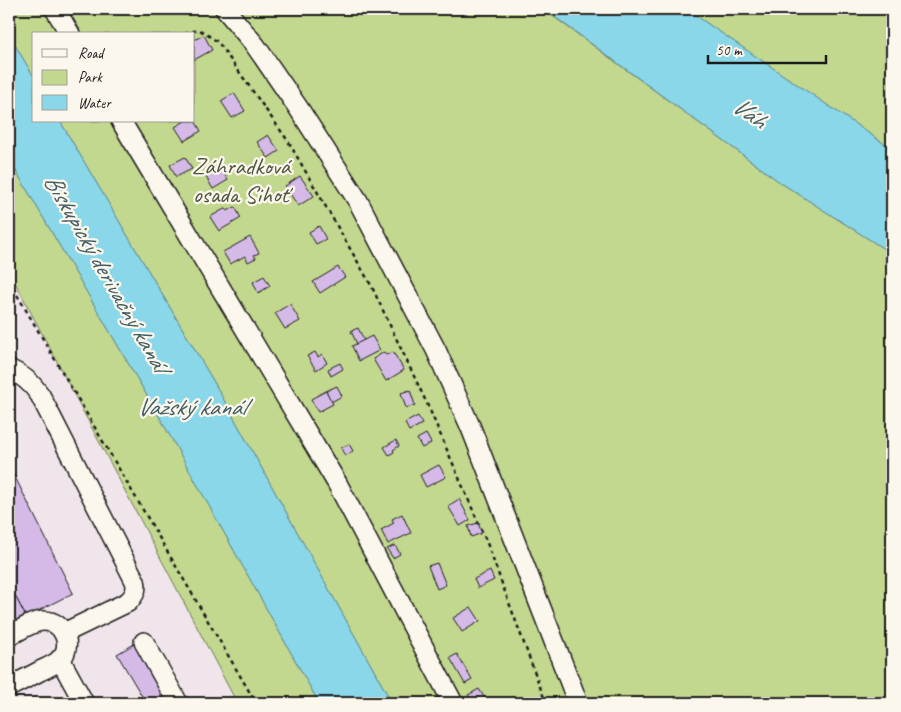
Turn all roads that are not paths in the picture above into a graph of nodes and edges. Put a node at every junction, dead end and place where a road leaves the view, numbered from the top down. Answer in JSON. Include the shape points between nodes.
{"nodes":[{"id":1,"x":55,"y":9,"type":"edge"},
{"id":2,"x":225,"y":9,"type":"edge"},
{"id":3,"x":69,"y":32,"type":"edge"},
{"id":4,"x":122,"y":122,"type":"edge"},
{"id":5,"x":9,"y":369,"type":"edge"},
{"id":6,"x":64,"y":633,"type":"junction"},
{"id":7,"x":9,"y":636,"type":"edge"},
{"id":8,"x":144,"y":642,"type":"dead end"},
{"id":9,"x":60,"y":659,"type":"junction"},
{"id":10,"x":9,"y":687,"type":"edge"},
{"id":11,"x":84,"y":703,"type":"edge"},
{"id":12,"x":178,"y":703,"type":"edge"},
{"id":13,"x":454,"y":703,"type":"edge"},
{"id":14,"x":578,"y":703,"type":"edge"}],
"edges":[{"from":1,"to":3,"type":"lane"},
{"from":2,"to":14,"type":"lane","via":[[255,45],[358,201],[436,350],[471,428]]},
{"from":4,"to":13,"type":"lane","via":[[337,483]]},
{"from":5,"to":6,"type":"lane","via":[[24,376],[40,395],[136,581],[134,596],[128,602]]},
{"from":6,"to":7,"type":"lane","via":[[58,625],[42,621]]},
{"from":6,"to":9,"type":"lane","via":[[67,644]]},
{"from":8,"to":12,"type":"lane"},
{"from":9,"to":10,"type":"lane"},
{"from":9,"to":11,"type":"lane"}]}
